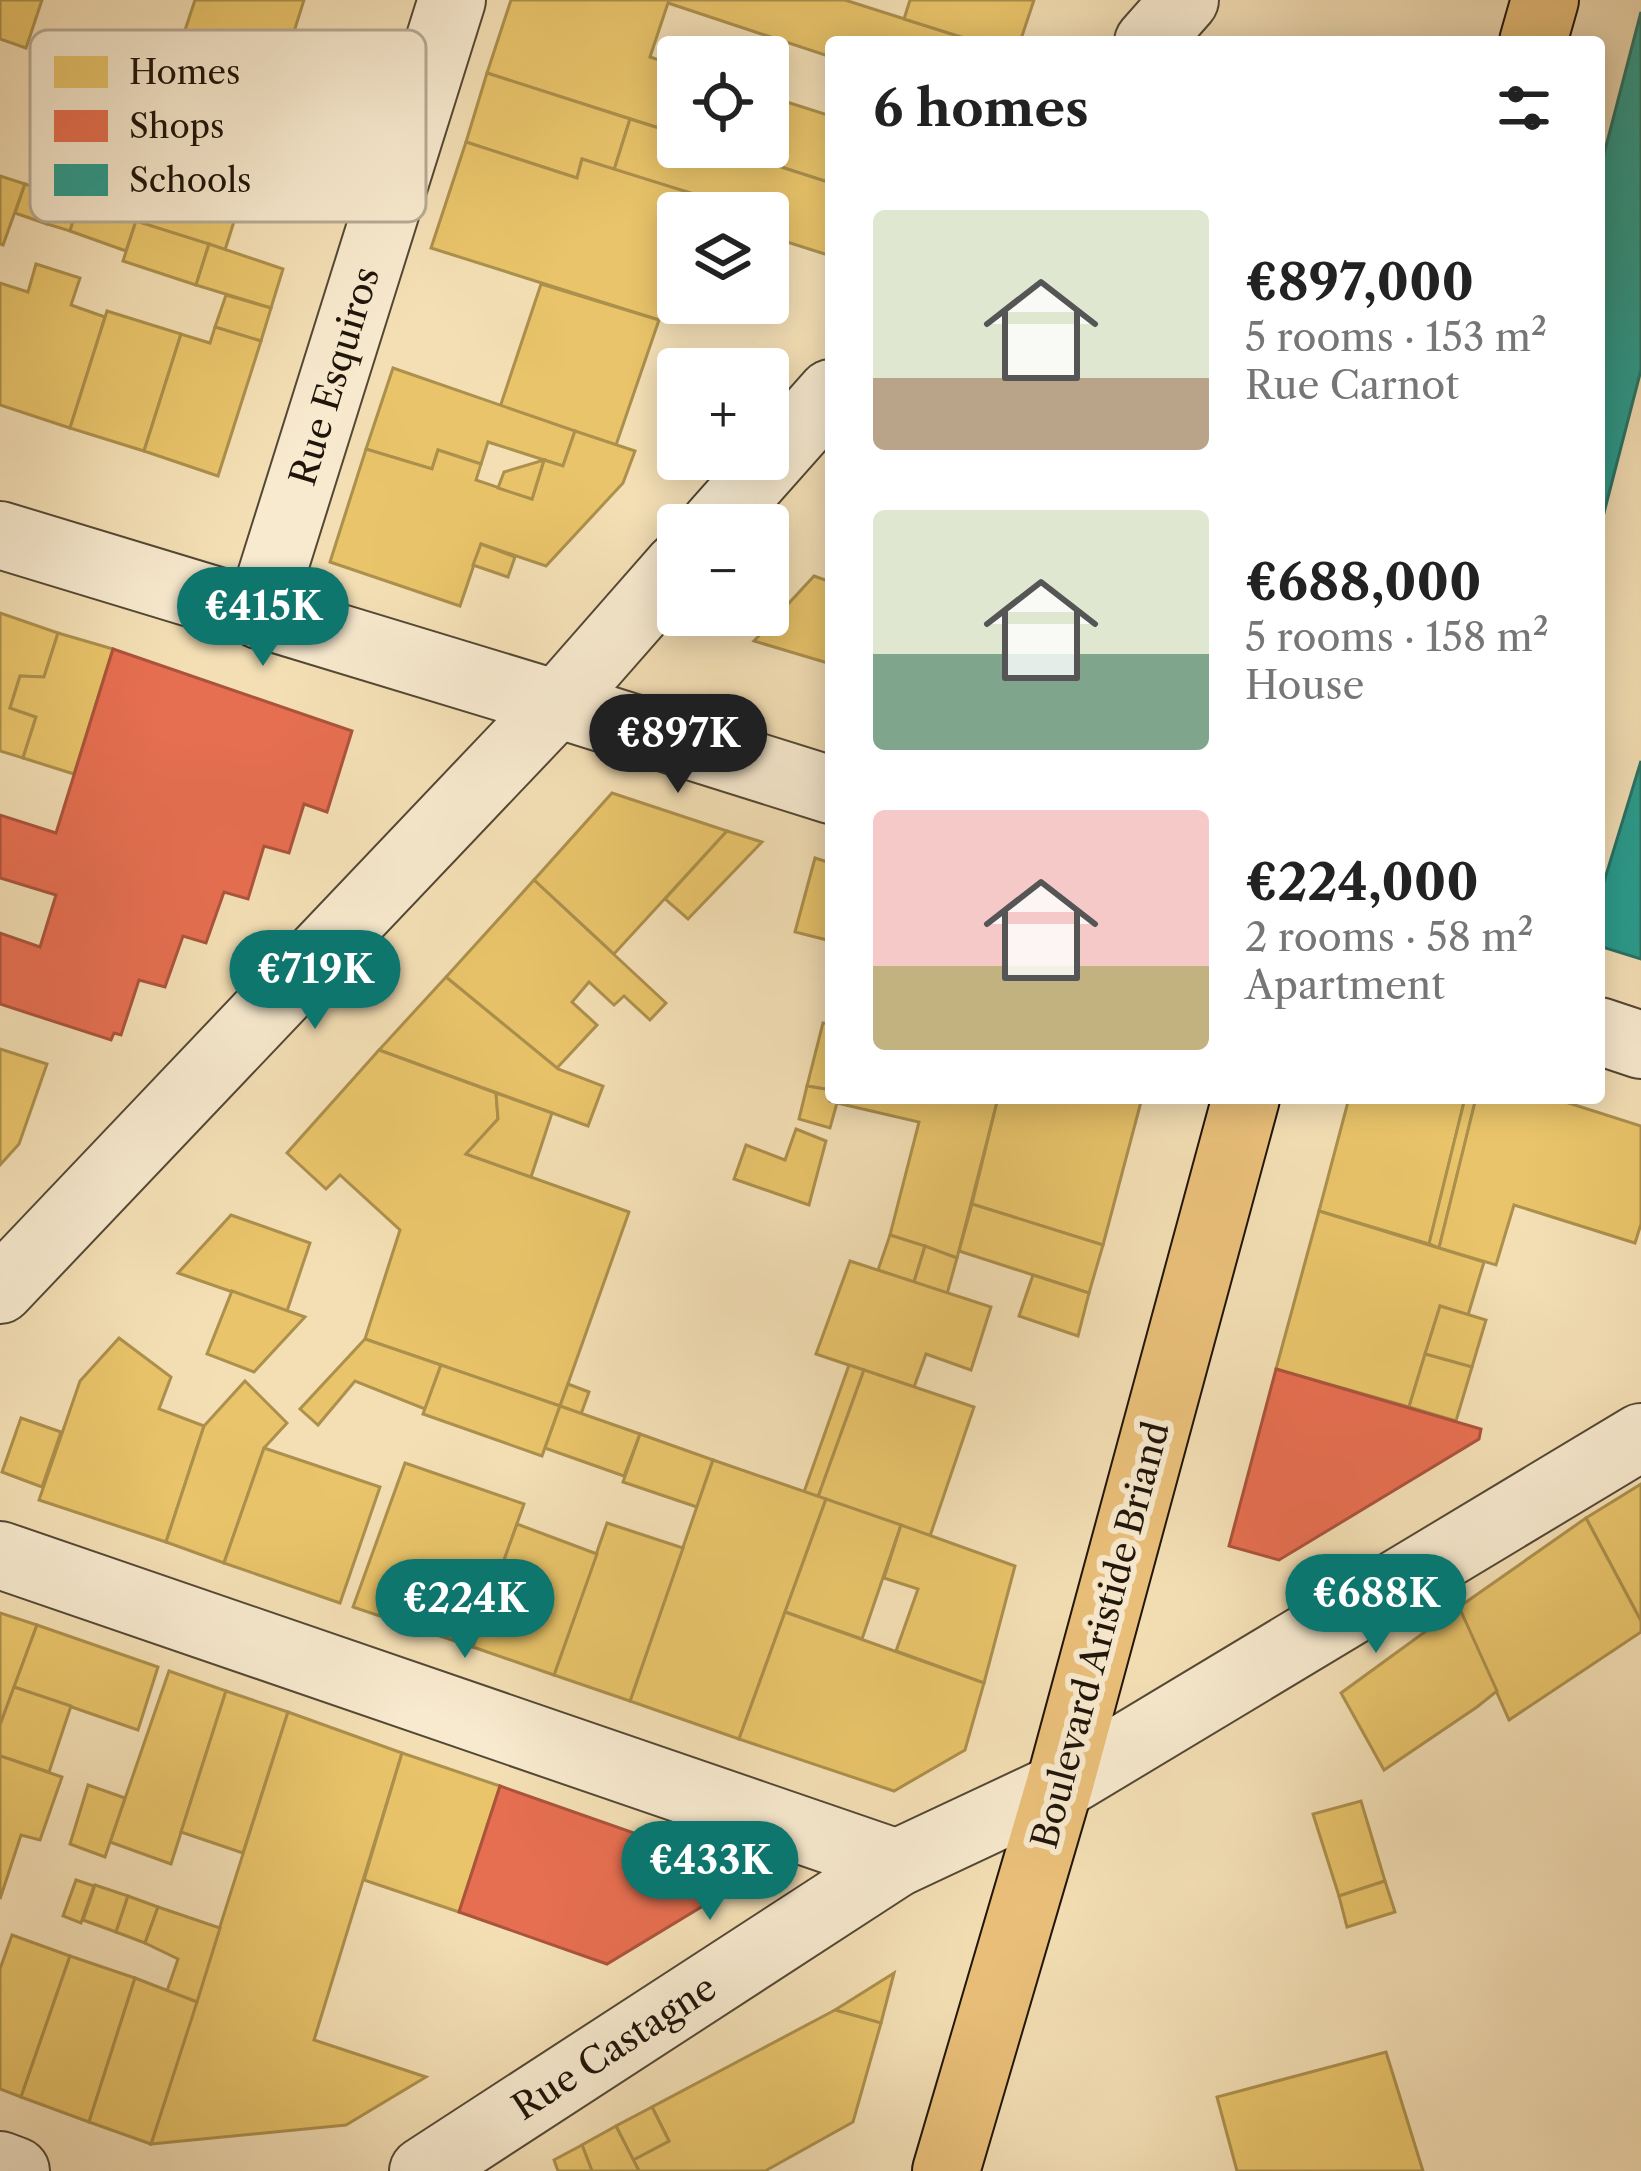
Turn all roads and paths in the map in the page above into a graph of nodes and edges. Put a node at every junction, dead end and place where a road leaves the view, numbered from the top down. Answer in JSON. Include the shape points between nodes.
{"nodes":[{"id":1,"x":452,"y":0,"type":"edge"},
{"id":2,"x":1185,"y":0,"type":"edge"},
{"id":3,"x":1545,"y":0,"type":"edge"},
{"id":4,"x":1153,"y":36,"type":"edge"},
{"id":5,"x":1535,"y":36,"type":"edge"},
{"id":6,"x":426,"y":83,"type":"edge"},
{"id":7,"x":382,"y":222,"type":"edge"},
{"id":8,"x":825,"y":400,"type":"edge"},
{"id":9,"x":733,"y":504,"type":"edge"},
{"id":10,"x":0,"y":535,"type":"edge"},
{"id":11,"x":657,"y":590,"type":"edge"},
{"id":12,"x":259,"y":615,"type":"junction"},
{"id":13,"x":557,"y":704,"type":"junction"},
{"id":14,"x":825,"y":788,"type":"edge"},
{"id":15,"x":1605,"y":1033,"type":"edge"},
{"id":16,"x":1641,"y":1045,"type":"edge"},
{"id":17,"x":1244,"y":1104,"type":"edge"},
{"id":18,"x":0,"y":1290,"type":"edge"},
{"id":19,"x":1641,"y":1437,"type":"edge"},
{"id":20,"x":0,"y":1555,"type":"edge"},
{"id":21,"x":1059,"y":1787,"type":"junction"},
{"id":22,"x":897,"y":1863,"type":"junction"},
{"id":23,"x":0,"y":2165,"type":"edge"},
{"id":24,"x":16,"y":2171,"type":"edge"},
{"id":25,"x":423,"y":2171,"type":"edge"},
{"id":26,"x":946,"y":2171,"type":"edge"}],
"edges":[{"from":1,"to":6,"type":"street","name":"Rue Esquiros"},
{"from":2,"to":4,"type":"street"},
{"from":3,"to":5,"type":"main road"},
{"from":7,"to":12,"type":"street","name":"Rue Esquiros"},
{"from":8,"to":9,"type":"street"},
{"from":10,"to":12,"type":"street"},
{"from":11,"to":13,"type":"street"},
{"from":12,"to":13,"type":"street"},
{"from":13,"to":14,"type":"street"},
{"from":13,"to":18,"type":"street"},
{"from":15,"to":16,"type":"street"},
{"from":17,"to":21,"type":"main road","name":"Boulevard Aristide Briand"},
{"from":19,"to":21,"type":"street","name":"Rue Castagne"},
{"from":20,"to":22,"type":"street"},
{"from":21,"to":22,"type":"street","name":"Rue Castagne"},
{"from":21,"to":26,"type":"main road","name":"Boulevard Aristide Briand"},
{"from":22,"to":25,"type":"street","name":"Rue Castagne"},
{"from":23,"to":24,"type":"street"}]}
